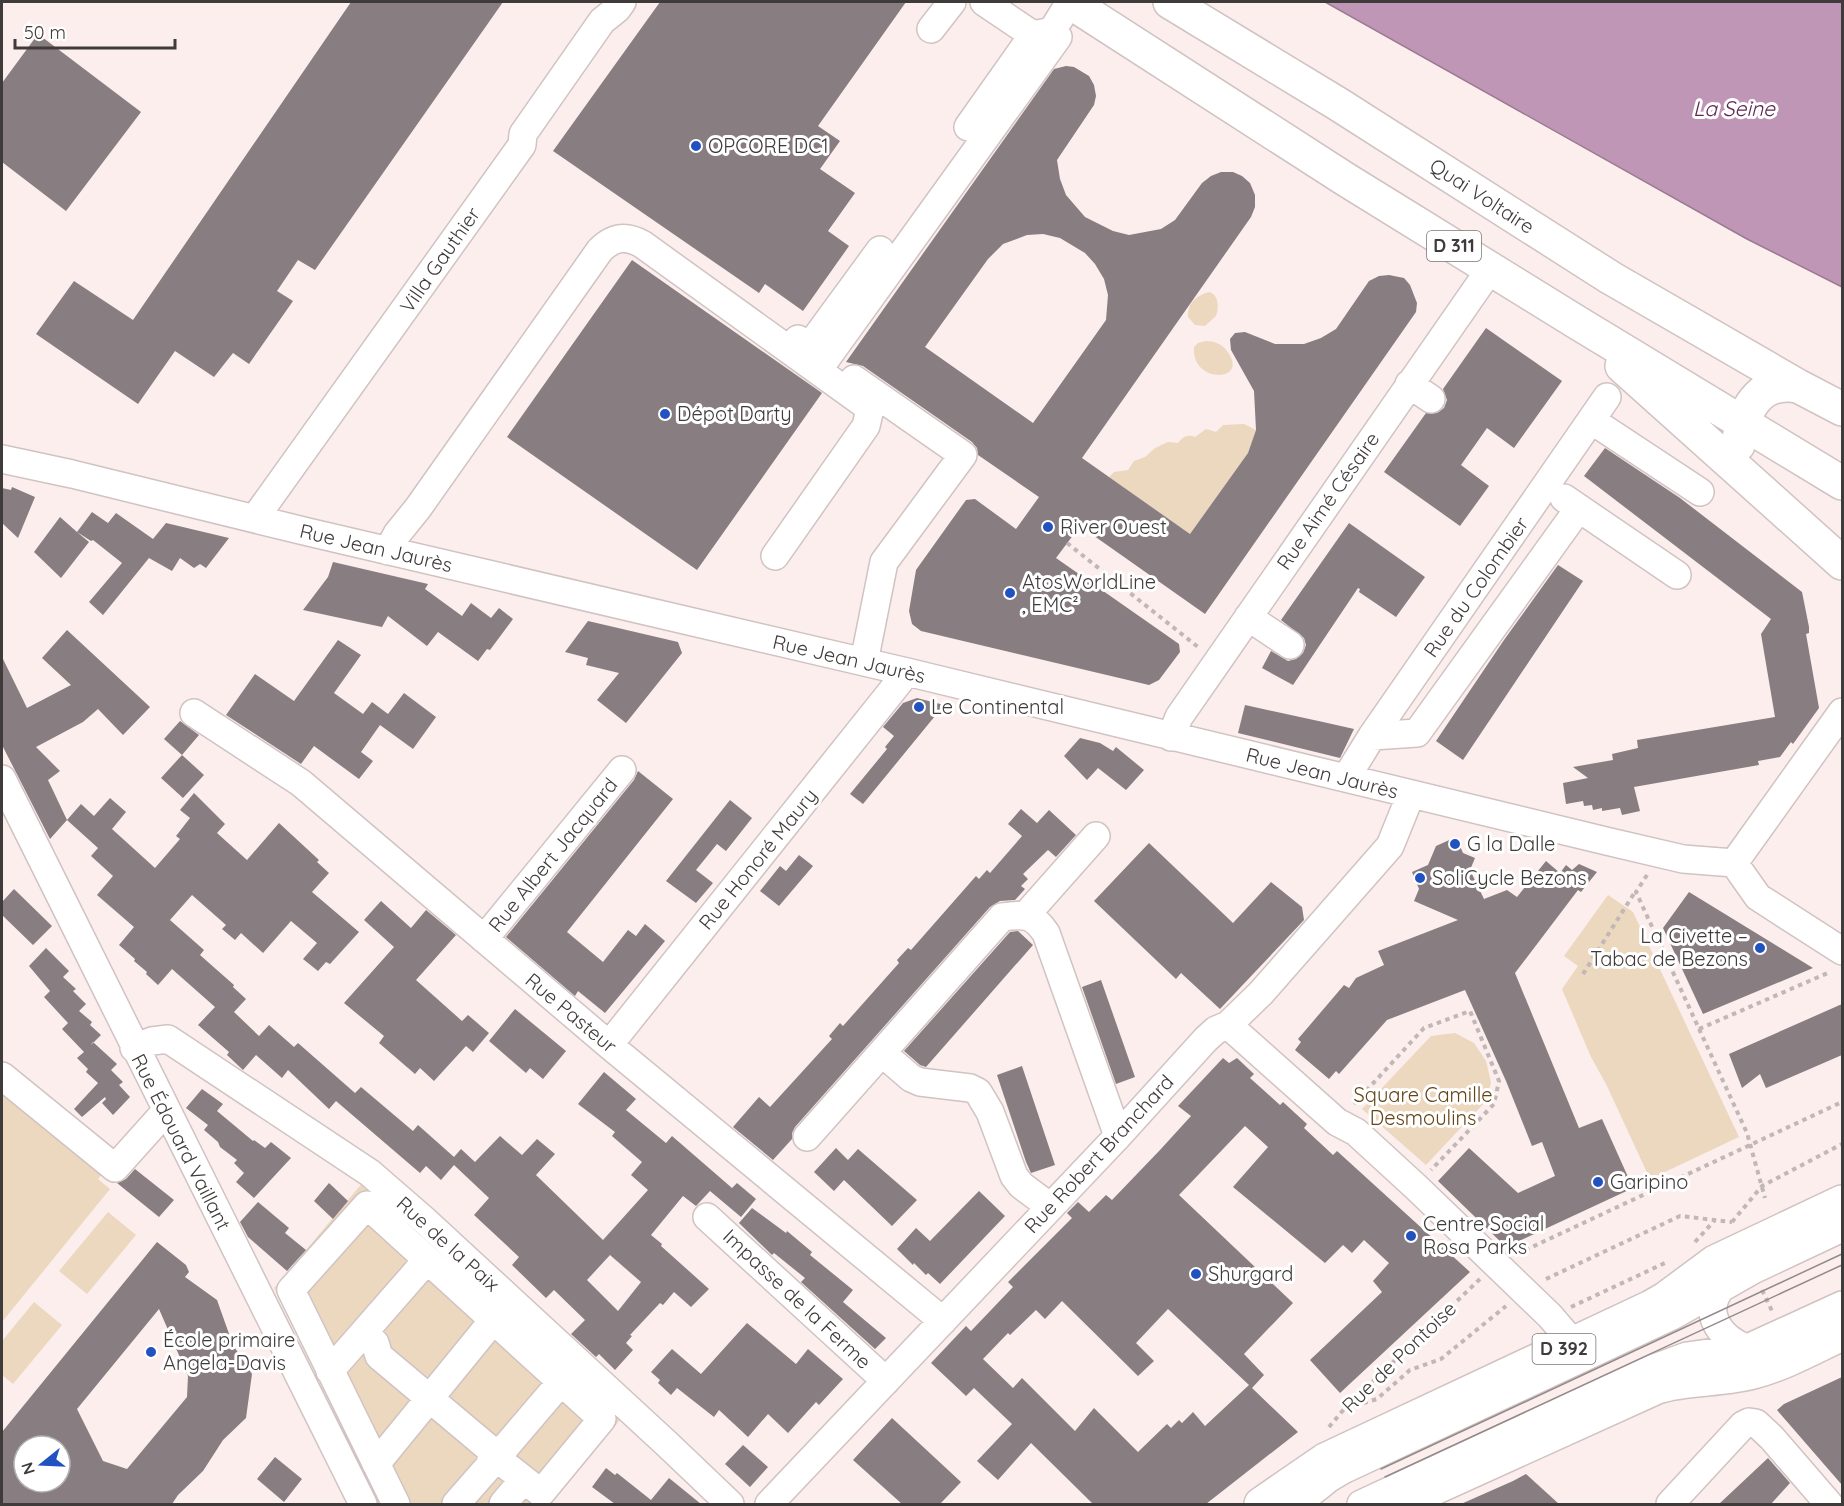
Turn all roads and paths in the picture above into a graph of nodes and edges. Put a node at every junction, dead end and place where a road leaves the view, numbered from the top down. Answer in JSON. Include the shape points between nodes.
{"nodes":[{"id":1,"x":622,"y":2,"type":"edge"},
{"id":2,"x":951,"y":2,"type":"edge"},
{"id":3,"x":984,"y":2,"type":"edge"},
{"id":4,"x":1070,"y":2,"type":"edge"},
{"id":5,"x":1170,"y":2,"type":"edge"},
{"id":6,"x":931,"y":29,"type":"dead end"},
{"id":7,"x":1045,"y":36,"type":"junction"},
{"id":8,"x":968,"y":128,"type":"dead end"},
{"id":9,"x":880,"y":250,"type":"dead end"},
{"id":10,"x":1491,"y":268,"type":"junction"},
{"id":11,"x":1578,"y":323,"type":"junction"},
{"id":12,"x":811,"y":348,"type":"junction"},
{"id":13,"x":1798,"y":386,"type":"junction"},
{"id":14,"x":1607,"y":397,"type":"dead end"},
{"id":15,"x":1842,"y":409,"type":"edge"},
{"id":16,"x":1591,"y":420,"type":"junction"},
{"id":17,"x":1743,"y":424,"type":"junction"},
{"id":18,"x":2,"y":459,"type":"edge"},
{"id":19,"x":1744,"y":476,"type":"junction"},
{"id":20,"x":1842,"y":483,"type":"edge"},
{"id":21,"x":1546,"y":486,"type":"junction"},
{"id":22,"x":1700,"y":492,"type":"dead end"},
{"id":23,"x":1579,"y":508,"type":"junction"},
{"id":24,"x":255,"y":518,"type":"junction"},
{"id":25,"x":1067,"y":543,"type":"dead end"},
{"id":26,"x":388,"y":551,"type":"junction"},
{"id":27,"x":775,"y":556,"type":"dead end"},
{"id":28,"x":1842,"y":563,"type":"edge"},
{"id":29,"x":1677,"y":576,"type":"dead end"},
{"id":30,"x":1248,"y":616,"type":"junction"},
{"id":31,"x":1290,"y":645,"type":"dead end"},
{"id":32,"x":864,"y":662,"type":"junction"},
{"id":33,"x":1217,"y":662,"type":"junction"},
{"id":34,"x":908,"y":672,"type":"junction"},
{"id":35,"x":194,"y":712,"type":"dead end"},
{"id":36,"x":1842,"y":712,"type":"edge"},
{"id":37,"x":1372,"y":736,"type":"junction"},
{"id":38,"x":1171,"y":737,"type":"junction"},
{"id":39,"x":622,"y":770,"type":"dead end"},
{"id":40,"x":1346,"y":778,"type":"junction"},
{"id":41,"x":2,"y":779,"type":"edge"},
{"id":42,"x":1411,"y":794,"type":"junction"},
{"id":43,"x":1096,"y":836,"type":"dead end"},
{"id":44,"x":1734,"y":863,"type":"junction"},
{"id":45,"x":1649,"y":872,"type":"dead end"},
{"id":46,"x":1636,"y":892,"type":"junction"},
{"id":47,"x":1026,"y":915,"type":"junction"},
{"id":48,"x":484,"y":939,"type":"junction"},
{"id":49,"x":1837,"y":962,"type":"edge"},
{"id":50,"x":1583,"y":974,"type":"dead end"},
{"id":51,"x":1228,"y":1025,"type":"junction"},
{"id":52,"x":1699,"y":1029,"type":"junction"},
{"id":53,"x":609,"y":1045,"type":"junction"},
{"id":54,"x":134,"y":1048,"type":"junction"},
{"id":55,"x":884,"y":1050,"type":"junction"},
{"id":56,"x":2,"y":1076,"type":"edge"},
{"id":57,"x":1842,"y":1102,"type":"edge"},
{"id":58,"x":166,"y":1111,"type":"junction"},
{"id":59,"x":1337,"y":1122,"type":"junction"},
{"id":60,"x":1118,"y":1136,"type":"junction"},
{"id":61,"x":807,"y":1137,"type":"dead end"},
{"id":62,"x":1750,"y":1144,"type":"junction"},
{"id":63,"x":1842,"y":1144,"type":"edge"},
{"id":64,"x":1762,"y":1186,"type":"junction"},
{"id":65,"x":1416,"y":1187,"type":"junction"},
{"id":66,"x":1765,"y":1198,"type":"dead end"},
{"id":67,"x":1842,"y":1202,"type":"edge"},
{"id":68,"x":1049,"y":1206,"type":"junction"},
{"id":69,"x":707,"y":1217,"type":"dead end"},
{"id":70,"x":1714,"y":1220,"type":"junction"},
{"id":71,"x":1842,"y":1228,"type":"edge"},
{"id":72,"x":1692,"y":1245,"type":"dead end"},
{"id":73,"x":1516,"y":1255,"type":"dead end"},
{"id":74,"x":1674,"y":1258,"type":"dead end"},
{"id":75,"x":427,"y":1260,"type":"junction"},
{"id":76,"x":1484,"y":1275,"type":"dead end"},
{"id":77,"x":1543,"y":1281,"type":"dead end"},
{"id":78,"x":1758,"y":1281,"type":"dead end"},
{"id":79,"x":1722,"y":1287,"type":"junction"},
{"id":80,"x":510,"y":1300,"type":"junction"},
{"id":81,"x":1511,"y":1303,"type":"dead end"},
{"id":82,"x":1842,"y":1305,"type":"edge"},
{"id":83,"x":1561,"y":1311,"type":"dead end"},
{"id":84,"x":493,"y":1320,"type":"junction"},
{"id":85,"x":943,"y":1321,"type":"junction"},
{"id":86,"x":1776,"y":1321,"type":"dead end"},
{"id":87,"x":364,"y":1333,"type":"junction"},
{"id":88,"x":1842,"y":1334,"type":"edge"},
{"id":89,"x":1574,"y":1344,"type":"junction"},
{"id":90,"x":1746,"y":1348,"type":"junction"},
{"id":91,"x":330,"y":1371,"type":"junction"},
{"id":92,"x":886,"y":1381,"type":"junction"},
{"id":93,"x":561,"y":1382,"type":"junction"},
{"id":94,"x":430,"y":1399,"type":"junction"},
{"id":95,"x":1345,"y":1408,"type":"junction"},
{"id":96,"x":1324,"y":1433,"type":"dead end"},
{"id":97,"x":502,"y":1461,"type":"junction"},
{"id":98,"x":376,"y":1464,"type":"junction"},
{"id":99,"x":1280,"y":1500,"type":"edge"},
{"id":100,"x":363,"y":1504,"type":"edge"},
{"id":101,"x":396,"y":1504,"type":"edge"},
{"id":102,"x":456,"y":1504,"type":"edge"},
{"id":103,"x":503,"y":1504,"type":"edge"},
{"id":104,"x":730,"y":1504,"type":"edge"},
{"id":105,"x":769,"y":1504,"type":"edge"},
{"id":106,"x":1361,"y":1504,"type":"edge"},
{"id":107,"x":1399,"y":1504,"type":"edge"},
{"id":108,"x":1670,"y":1504,"type":"edge"},
{"id":109,"x":1829,"y":1504,"type":"edge"}],
"edges":[{"from":1,"to":24,"type":"street","name":"Villa Gauthier","via":[[602,21],[523,134],[522,145]]},
{"from":2,"to":6,"type":"street"},
{"from":3,"to":7,"type":"street"},
{"from":4,"to":7,"type":"street"},
{"from":4,"to":10,"type":"main road","number":"D 311"},
{"from":5,"to":13,"type":"main road","name":"Quai Voltaire","via":[[1611,279]]},
{"from":7,"to":8,"type":"street"},
{"from":7,"to":12,"type":"street"},
{"from":9,"to":12,"type":"street"},
{"from":10,"to":11,"type":"main road","number":"D 311"},
{"from":10,"to":30,"type":"street","name":"Rue Aimé Césaire","via":[[1420,392]]},
{"from":11,"to":17,"type":"main road","number":"D 311"},
{"from":11,"to":19,"type":"main road","via":[[1644,388]]},
{"from":12,"to":32,"type":"street","via":[[963,455],[884,562]]},
{"from":13,"to":15,"type":"main road","name":"Quai Voltaire"},
{"from":13,"to":17,"type":"main road","via":[[1783,385],[1758,395]]},
{"from":14,"to":16,"type":"street","name":"Rue du Colombier"},
{"from":16,"to":21,"type":"street","name":"Rue du Colombier"},
{"from":16,"to":22,"type":"street"},
{"from":17,"to":19,"type":"main road","via":[[1738,444]]},
{"from":17,"to":20,"type":"main road","number":"D 311"},
{"from":18,"to":24,"type":"street","name":"Rue Jean Jaurès"},
{"from":19,"to":28,"type":"main road"},
{"from":21,"to":23,"type":"street"},
{"from":21,"to":37,"type":"street","name":"Rue du Colombier"},
{"from":23,"to":29,"type":"street"},
{"from":23,"to":37,"type":"street","via":[[1417,733]]},
{"from":24,"to":26,"type":"street","name":"Rue Jean Jaurès"},
{"from":25,"to":33,"type":"path"},
{"from":26,"to":27,"type":"street","via":[[600,250],[621,238],[642,244],[867,406],[866,426]]},
{"from":26,"to":32,"type":"street","name":"Rue Jean Jaurès"},
{"from":30,"to":31,"type":"street"},
{"from":30,"to":33,"type":"street","name":"Rue Aimé Césaire"},
{"from":32,"to":34,"type":"street","name":"Rue Jean Jaurès"},
{"from":33,"to":38,"type":"street","name":"Rue Aimé Césaire","via":[[1179,717]]},
{"from":34,"to":38,"type":"street","name":"Rue Jean Jaurès"},
{"from":34,"to":53,"type":"street","name":"Rue Honoré Maury"},
{"from":35,"to":48,"type":"street","name":"Rue Pasteur","via":[[301,783]]},
{"from":36,"to":44,"type":"street"},
{"from":37,"to":40,"type":"street","name":"Rue du Colombier"},
{"from":38,"to":40,"type":"street","name":"Rue Jean Jaurès"},
{"from":39,"to":48,"type":"street","name":"Rue Albert Jacquard"},
{"from":40,"to":42,"type":"street","name":"Rue Jean Jaurès"},
{"from":41,"to":54,"type":"street","name":"Rue Édouard Vaillant"},
{"from":42,"to":44,"type":"street","name":"Rue Jean Jaurès","via":[[1683,859]]},
{"from":42,"to":51,"type":"street","name":"Rue Robert Branchard","via":[[1390,846]]},
{"from":43,"to":47,"type":"street"},
{"from":44,"to":49,"type":"street","via":[[1758,897]]},
{"from":45,"to":46,"type":"path"},
{"from":46,"to":50,"type":"path"},
{"from":46,"to":52,"type":"path"},
{"from":47,"to":55,"type":"street","via":[[1002,917]]},
{"from":47,"to":60,"type":"street","via":[[1046,933]]},
{"from":48,"to":53,"type":"street","name":"Rue Pasteur"},
{"from":49,"to":52,"type":"path"},
{"from":51,"to":59,"type":"street"},
{"from":51,"to":60,"type":"street","name":"Rue Robert Branchard","via":[[1206,1039]]},
{"from":52,"to":62,"type":"path"},
{"from":53,"to":85,"type":"street","name":"Rue Pasteur"},
{"from":54,"to":58,"type":"street","name":"Rue Édouard Vaillant"},
{"from":54,"to":80,"type":"street","name":"Rue de la Paix","via":[[168,1039],[370,1173]]},
{"from":55,"to":61,"type":"street"},
{"from":55,"to":68,"type":"street","via":[[911,1078],[978,1092],[990,1112],[1014,1176]]},
{"from":56,"to":58,"type":"street","via":[[115,1168]]},
{"from":57,"to":62,"type":"path"},
{"from":58,"to":100,"type":"street","name":"Rue Édouard Vaillant"},
{"from":59,"to":65,"type":"street","via":[[1356,1132]]},
{"from":59,"to":65,"type":"path","via":[[1424,1028],[1470,1011],[1499,1081],[1494,1104]]},
{"from":60,"to":68,"type":"street","name":"Rue Robert Branchard"},
{"from":62,"to":64,"type":"path"},
{"from":62,"to":73,"type":"path"},
{"from":63,"to":64,"type":"path"},
{"from":64,"to":66,"type":"path"},
{"from":64,"to":70,"type":"path","via":[[1732,1222]]},
{"from":65,"to":89,"type":"street","via":[[1551,1316]]},
{"from":67,"to":89,"type":"main road","number":"D 392","via":[[1715,1262],[1665,1299]]},
{"from":68,"to":85,"type":"street","name":"Rue Robert Branchard"},
{"from":69,"to":92,"type":"street","name":"Impasse de la Ferme"},
{"from":70,"to":72,"type":"path"},
{"from":70,"to":77,"type":"path","via":[[1680,1216]]},
{"from":71,"to":79,"type":"street"},
{"from":74,"to":83,"type":"path"},
{"from":75,"to":84,"type":"street"},
{"from":75,"to":87,"type":"street"},
{"from":75,"to":91,"type":"street","via":[[367,1205],[291,1290]]},
{"from":76,"to":95,"type":"path","name":"Rue de Pontoise"},
{"from":78,"to":86,"type":"path"},
{"from":79,"to":90,"type":"street","via":[[1713,1304],[1714,1319],[1725,1335]]},
{"from":79,"to":99,"type":"street","via":[[1674,1316]]},
{"from":80,"to":84,"type":"street"},
{"from":80,"to":104,"type":"street","name":"Rue de la Paix"},
{"from":81,"to":95,"type":"path","via":[[1441,1359],[1410,1370],[1377,1399]]},
{"from":82,"to":90,"type":"street"},
{"from":84,"to":93,"type":"street"},
{"from":84,"to":94,"type":"street"},
{"from":85,"to":92,"type":"street","name":"Rue Robert Branchard"},
{"from":87,"to":91,"type":"street"},
{"from":87,"to":94,"type":"street","via":[[375,1343],[379,1356]]},
{"from":88,"to":107,"type":"main road","via":[[1754,1372],[1657,1387]]},
{"from":89,"to":99,"type":"main road","number":"D 392","via":[[1325,1460]]},
{"from":90,"to":106,"type":"street","via":[[1695,1354],[1663,1365]]},
{"from":91,"to":98,"type":"street"},
{"from":92,"to":105,"type":"street","name":"Rue Robert Branchard"},
{"from":93,"to":97,"type":"street"},
{"from":93,"to":97,"type":"street","via":[[602,1419],[541,1493]]},
{"from":94,"to":97,"type":"street"},
{"from":94,"to":98,"type":"street"},
{"from":95,"to":96,"type":"path","name":"Rue de Pontoise"},
{"from":97,"to":102,"type":"street"},
{"from":97,"to":103,"type":"street"},
{"from":98,"to":101,"type":"street"},
{"from":108,"to":109,"type":"street","via":[[1749,1422],[1756,1423],[1772,1438]]}]}
